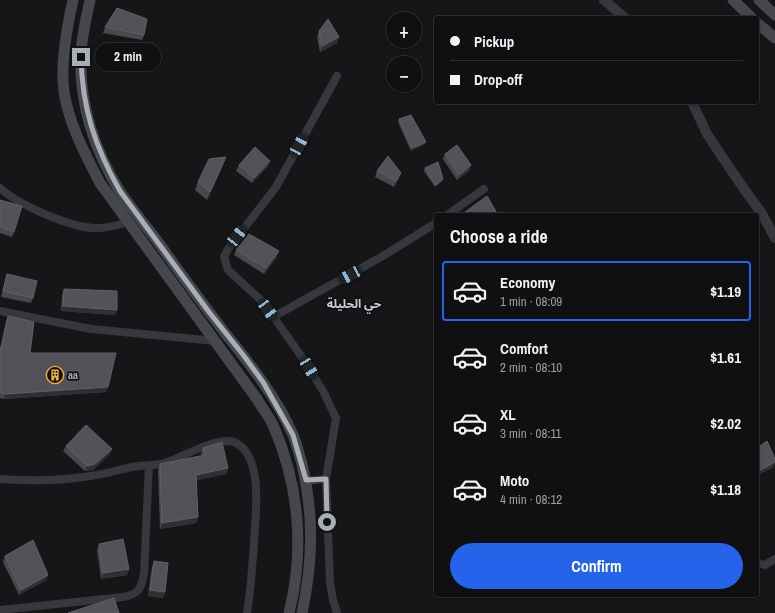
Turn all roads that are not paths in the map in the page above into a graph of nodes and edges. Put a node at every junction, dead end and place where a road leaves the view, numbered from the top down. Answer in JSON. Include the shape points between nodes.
{"nodes":[{"id":1,"x":73,"y":0,"type":"edge"},
{"id":2,"x":90,"y":0,"type":"edge"},
{"id":3,"x":604,"y":0,"type":"edge"},
{"id":4,"x":733,"y":0,"type":"edge"},
{"id":5,"x":759,"y":0,"type":"edge"},
{"id":6,"x":775,"y":15,"type":"edge"},
{"id":7,"x":623,"y":16,"type":"edge"},
{"id":8,"x":750,"y":16,"type":"edge"},
{"id":9,"x":759,"y":25,"type":"edge"},
{"id":10,"x":775,"y":38,"type":"edge"},
{"id":11,"x":336,"y":76,"type":"dead end"},
{"id":12,"x":693,"y":104,"type":"edge"},
{"id":13,"x":0,"y":188,"type":"edge"},
{"id":14,"x":484,"y":189,"type":"dead end"},
{"id":15,"x":450,"y":213,"type":"edge"},
{"id":16,"x":128,"y":222,"type":"junction"},
{"id":17,"x":434,"y":224,"type":"edge"},
{"id":18,"x":775,"y":238,"type":"edge"},
{"id":19,"x":0,"y":311,"type":"edge"},
{"id":20,"x":273,"y":317,"type":"junction"},
{"id":21,"x":216,"y":341,"type":"junction"},
{"id":22,"x":149,"y":465,"type":"junction"},
{"id":23,"x":0,"y":479,"type":"edge"},
{"id":24,"x":326,"y":479,"type":"junction"},
{"id":25,"x":306,"y":480,"type":"junction"},
{"id":26,"x":775,"y":559,"type":"edge"},
{"id":27,"x":759,"y":564,"type":"edge"},
{"id":28,"x":0,"y":610,"type":"edge"},
{"id":29,"x":24,"y":611,"type":"edge"},
{"id":30,"x":247,"y":613,"type":"edge"},
{"id":31,"x":289,"y":613,"type":"edge"},
{"id":32,"x":302,"y":613,"type":"edge"},
{"id":33,"x":337,"y":613,"type":"edge"}],
"edges":[{"from":1,"to":16,"type":"main road","via":[[63,68],[67,107],[86,157],[100,183]]},
{"from":2,"to":25,"type":"main road","via":[[84,31],[81,76],[86,108],[97,146],[120,191],[263,382],[293,435]]},
{"from":3,"to":7,"type":"street"},
{"from":4,"to":8,"type":"main road"},
{"from":5,"to":6,"type":"main road"},
{"from":9,"to":10,"type":"main road"},
{"from":11,"to":20,"type":"street","via":[[276,187],[224,257],[228,270],[256,295]]},
{"from":12,"to":18,"type":"street","via":[[707,134],[762,214]]},
{"from":13,"to":16,"type":"street","via":[[42,213],[81,226],[101,228]]},
{"from":14,"to":15,"type":"street"},
{"from":16,"to":21,"type":"main road"},
{"from":17,"to":20,"type":"street","via":[[383,256]]},
{"from":19,"to":21,"type":"street","via":[[91,329]]},
{"from":20,"to":24,"type":"street","via":[[304,360],[336,418]]},
{"from":21,"to":31,"type":"main road","via":[[272,424],[288,466],[297,516],[298,554]]},
{"from":22,"to":23,"type":"street","via":[[79,478]]},
{"from":22,"to":29,"type":"street","via":[[144,574],[137,592],[131,596]]},
{"from":22,"to":30,"type":"street","via":[[167,462],[223,441],[234,443],[244,450],[252,466],[257,487]]},
{"from":24,"to":25,"type":"street"},
{"from":24,"to":33,"type":"street","via":[[330,583]]},
{"from":25,"to":32,"type":"main road","via":[[312,531]]},
{"from":26,"to":27,"type":"street","via":[[765,565]]},
{"from":28,"to":29,"type":"street"}]}
